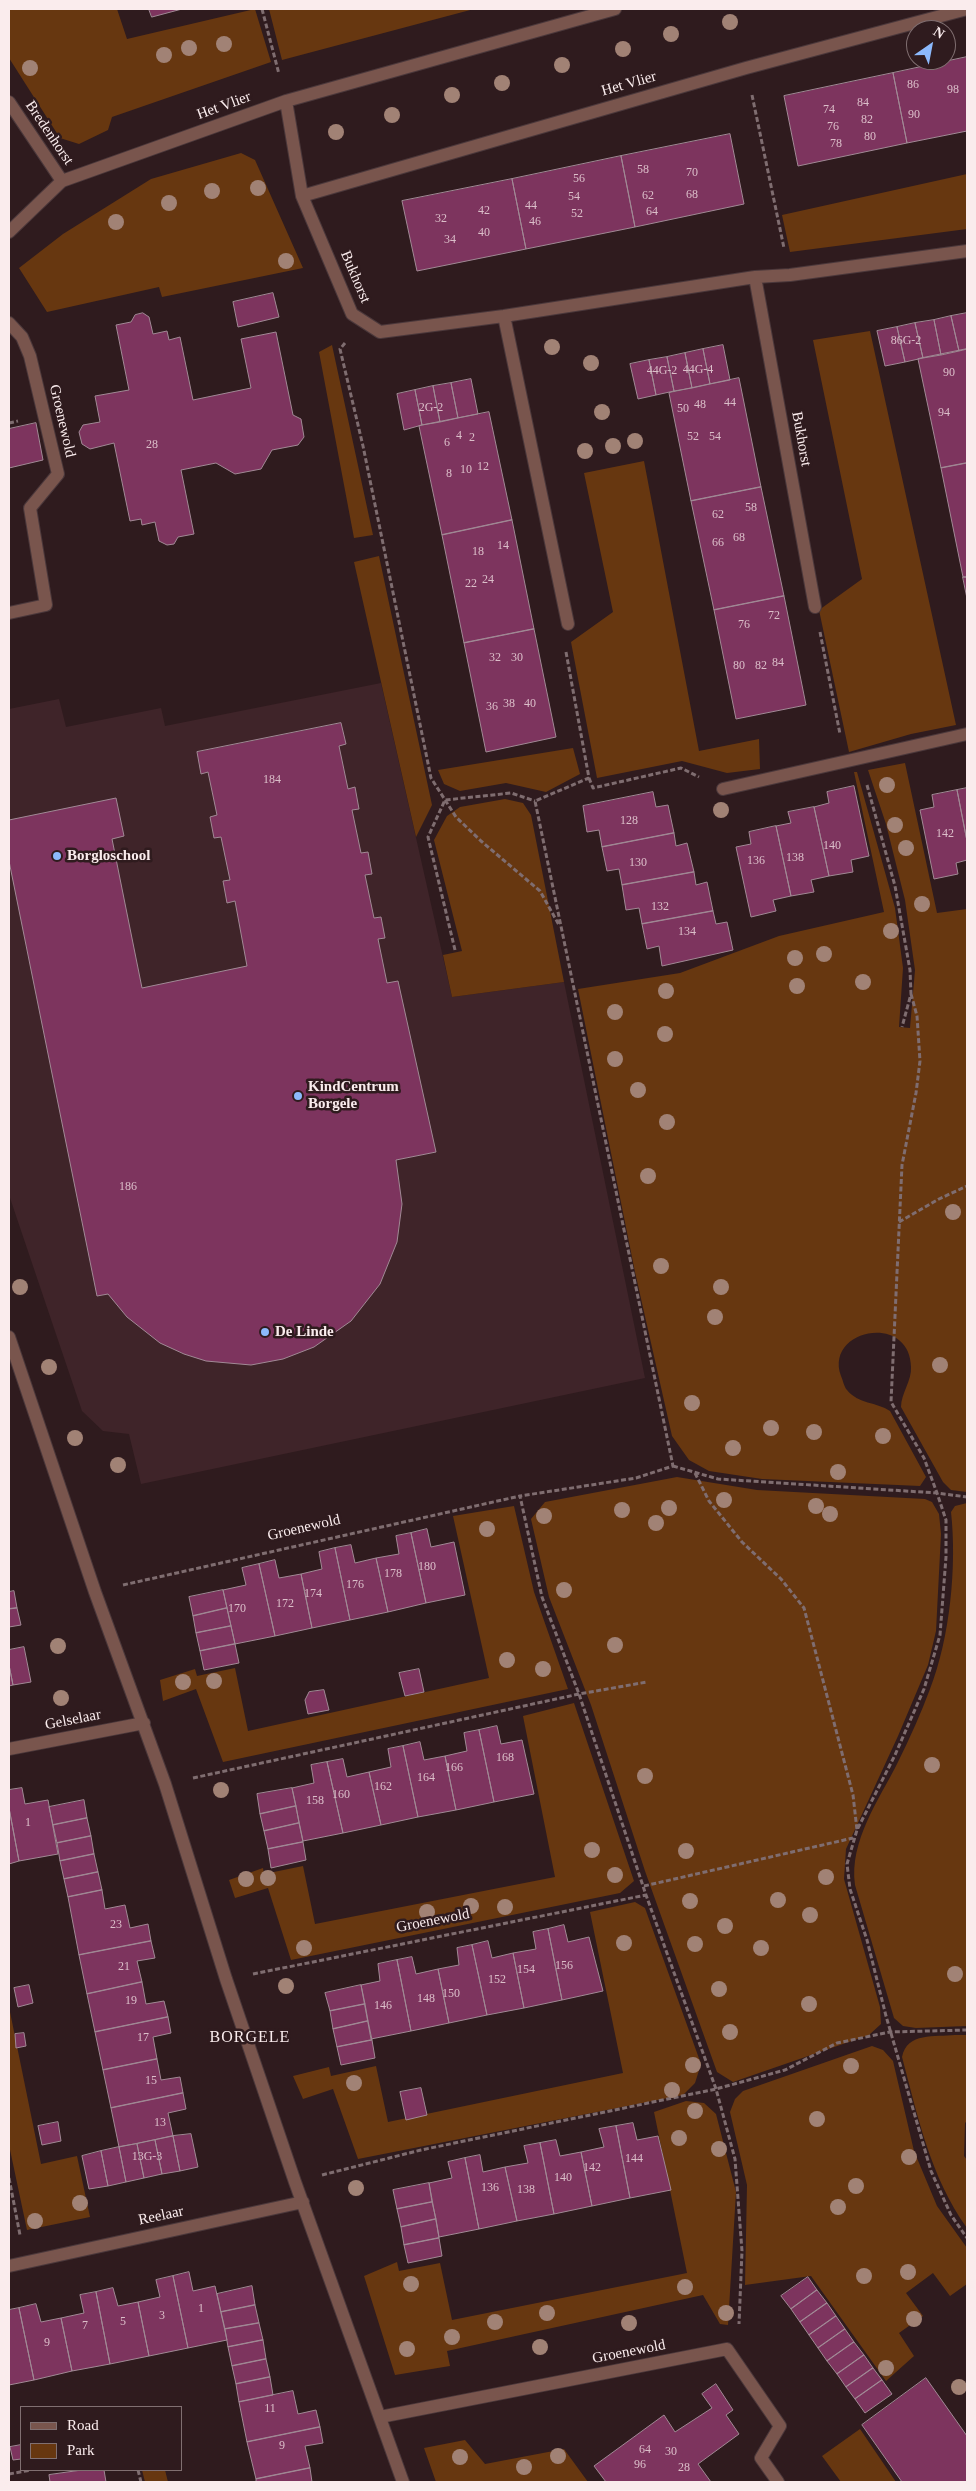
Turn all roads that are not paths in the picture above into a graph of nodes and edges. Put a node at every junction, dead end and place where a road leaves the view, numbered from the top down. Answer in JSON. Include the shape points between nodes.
{"nodes":[{"id":1,"x":614,"y":9,"type":"edge"},
{"id":2,"x":967,"y":9,"type":"edge"},
{"id":3,"x":571,"y":14,"type":"edge"},
{"id":4,"x":9,"y":102,"type":"edge"},
{"id":5,"x":286,"y":102,"type":"junction"},
{"id":6,"x":62,"y":181,"type":"junction"},
{"id":7,"x":302,"y":196,"type":"junction"},
{"id":8,"x":9,"y":232,"type":"edge"},
{"id":9,"x":967,"y":251,"type":"edge"},
{"id":10,"x":755,"y":277,"type":"junction"},
{"id":11,"x":504,"y":316,"type":"junction"},
{"id":12,"x":9,"y":322,"type":"edge"},
{"id":13,"x":815,"y":607,"type":"road end"},
{"id":14,"x":9,"y":613,"type":"edge"},
{"id":15,"x":568,"y":624,"type":"road end"},
{"id":16,"x":967,"y":734,"type":"edge"},
{"id":17,"x":723,"y":789,"type":"road end"},
{"id":18,"x":9,"y":1337,"type":"edge"},
{"id":19,"x":144,"y":1723,"type":"junction"},
{"id":20,"x":9,"y":1749,"type":"edge"},
{"id":21,"x":303,"y":2202,"type":"junction"},
{"id":22,"x":9,"y":2266,"type":"edge"},
{"id":23,"x":380,"y":2416,"type":"junction"},
{"id":24,"x":402,"y":2482,"type":"edge"},
{"id":25,"x":778,"y":2482,"type":"edge"}],
"edges":[{"from":1,"to":3,"type":"street","name":"Het Vlier"},
{"from":2,"to":7,"type":"street","name":"Het Vlier","via":[[746,68]]},
{"from":3,"to":5,"type":"street","name":"Het Vlier"},
{"from":4,"to":6,"type":"street","name":"Bredenhorst"},
{"from":5,"to":6,"type":"street","name":"Het Vlier"},
{"from":5,"to":7,"type":"street","name":"Bukhorst"},
{"from":6,"to":8,"type":"street","name":"Het Vlier"},
{"from":7,"to":11,"type":"street","name":"Bukhorst","via":[[352,314],[380,332]]},
{"from":9,"to":10,"type":"street","name":"Bukhorst"},
{"from":10,"to":11,"type":"street","name":"Bukhorst"},
{"from":10,"to":13,"type":"street","name":"Bukhorst"},
{"from":11,"to":15,"type":"street"},
{"from":12,"to":14,"type":"street","name":"Groenewold","via":[[22,337],[30,356],[58,474],[30,508],[46,604]]},
{"from":16,"to":17,"type":"street"},
{"from":18,"to":19,"type":"street","via":[[95,1592]]},
{"from":19,"to":20,"type":"street","name":"Gelselaar"},
{"from":19,"to":21,"type":"street","via":[[226,1979]]},
{"from":21,"to":22,"type":"street","name":"Reelaar"},
{"from":21,"to":23,"type":"street"},
{"from":23,"to":24,"type":"street"},
{"from":23,"to":25,"type":"street","name":"Groenewold","via":[[727,2349],[780,2426],[761,2458]]}]}
